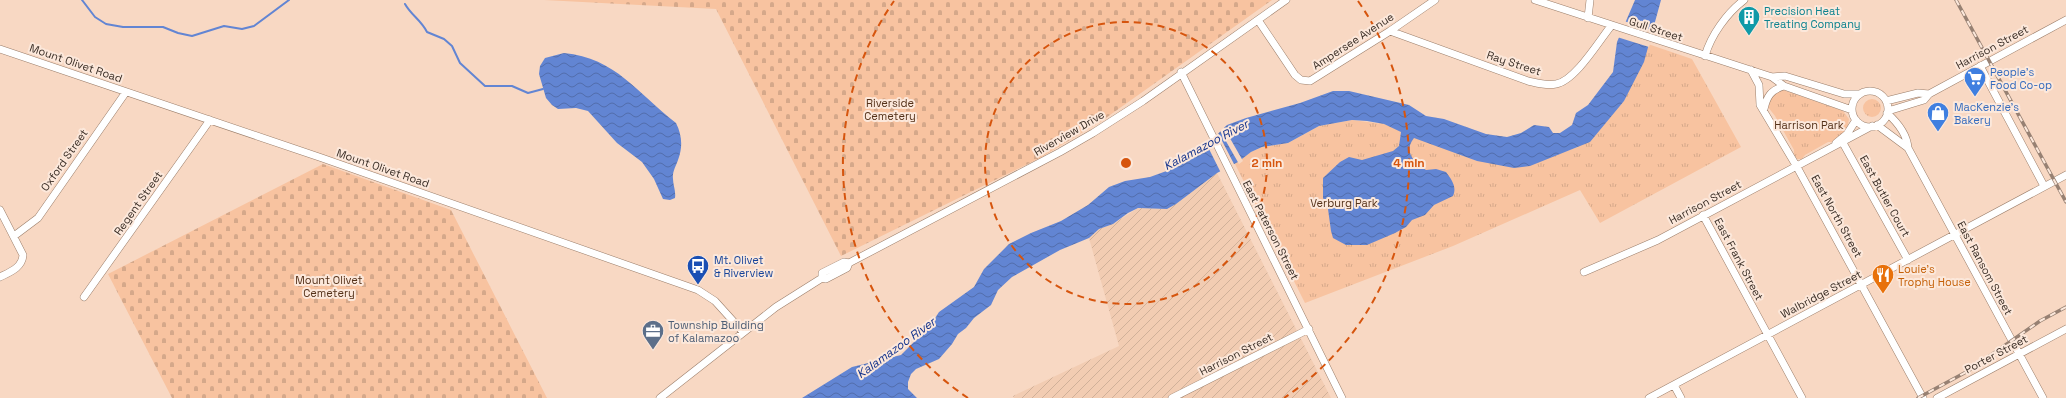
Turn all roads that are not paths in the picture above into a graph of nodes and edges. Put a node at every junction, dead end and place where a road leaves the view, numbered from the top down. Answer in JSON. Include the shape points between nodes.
{"nodes":[{"id":1,"x":1286,"y":0,"type":"edge"},
{"id":2,"x":1435,"y":0,"type":"edge"},
{"id":3,"x":1535,"y":0,"type":"edge"},
{"id":4,"x":1590,"y":0,"type":"edge"},
{"id":5,"x":1744,"y":0,"type":"edge"},
{"id":6,"x":1588,"y":18,"type":"junction"},
{"id":7,"x":1258,"y":20,"type":"junction"},
{"id":8,"x":2066,"y":20,"type":"edge"},
{"id":9,"x":1612,"y":26,"type":"junction"},
{"id":10,"x":1390,"y":32,"type":"junction"},
{"id":11,"x":0,"y":49,"type":"edge"},
{"id":12,"x":1705,"y":56,"type":"junction"},
{"id":13,"x":1980,"y":66,"type":"junction"},
{"id":14,"x":1751,"y":70,"type":"junction"},
{"id":15,"x":1181,"y":72,"type":"junction"},
{"id":16,"x":1772,"y":76,"type":"junction"},
{"id":17,"x":1784,"y":86,"type":"junction"},
{"id":18,"x":126,"y":92,"type":"junction"},
{"id":19,"x":1860,"y":94,"type":"junction"},
{"id":20,"x":1929,"y":94,"type":"junction"},
{"id":21,"x":1886,"y":101,"type":"junction"},
{"id":22,"x":1764,"y":110,"type":"junction"},
{"id":23,"x":1852,"y":110,"type":"junction"},
{"id":24,"x":1888,"y":112,"type":"junction"},
{"id":25,"x":210,"y":120,"type":"junction"},
{"id":26,"x":1856,"y":120,"type":"junction"},
{"id":27,"x":1875,"y":126,"type":"junction"},
{"id":28,"x":1843,"y":143,"type":"junction"},
{"id":29,"x":1834,"y":146,"type":"junction"},
{"id":30,"x":1908,"y":148,"type":"junction"},
{"id":31,"x":1797,"y":167,"type":"junction"},
{"id":32,"x":2066,"y":175,"type":"edge"},
{"id":33,"x":2044,"y":186,"type":"junction"},
{"id":34,"x":0,"y":210,"type":"edge"},
{"id":35,"x":1703,"y":215,"type":"junction"},
{"id":36,"x":1955,"y":235,"type":"junction"},
{"id":37,"x":14,"y":236,"type":"junction"},
{"id":38,"x":1908,"y":260,"type":"junction"},
{"id":39,"x":1584,"y":272,"type":"dead end"},
{"id":40,"x":0,"y":277,"type":"edge"},
{"id":41,"x":1862,"y":286,"type":"junction"},
{"id":42,"x":84,"y":297,"type":"dead end"},
{"id":43,"x":1309,"y":329,"type":"junction"},
{"id":44,"x":2066,"y":329,"type":"edge"},
{"id":45,"x":743,"y":332,"type":"junction"},
{"id":46,"x":1768,"y":335,"type":"junction"},
{"id":47,"x":2019,"y":354,"type":"junction"},
{"id":48,"x":1674,"y":385,"type":"junction"},
{"id":49,"x":660,"y":398,"type":"edge"},
{"id":50,"x":1172,"y":398,"type":"edge"},
{"id":51,"x":1342,"y":398,"type":"edge"},
{"id":52,"x":1650,"y":398,"type":"edge"},
{"id":53,"x":1681,"y":398,"type":"edge"},
{"id":54,"x":1802,"y":398,"type":"edge"},
{"id":55,"x":1923,"y":398,"type":"edge"},
{"id":56,"x":1937,"y":398,"type":"edge"},
{"id":57,"x":2043,"y":398,"type":"edge"}],
"edges":[{"from":1,"to":7,"type":"street","name":"Riverview Drive"},
{"from":2,"to":10,"type":"street","name":"Ampersee Avenue"},
{"from":3,"to":6,"type":"street","name":"Gull Street"},
{"from":4,"to":6,"type":"street"},
{"from":5,"to":12,"type":"street","via":[[1722,23]]},
{"from":6,"to":9,"type":"street","name":"Gull Street"},
{"from":7,"to":10,"type":"street","name":"Ampersee Avenue","via":[[1298,79],[1310,81]]},
{"from":7,"to":15,"type":"street","name":"Riverview Drive"},
{"from":8,"to":13,"type":"street","name":"Harrison Street"},
{"from":9,"to":10,"type":"street","name":"Ray Street","via":[[1571,77],[1560,83],[1547,84],[1528,81]]},
{"from":9,"to":12,"type":"street","name":"Gull Street"},
{"from":11,"to":18,"type":"street","name":"Mount Olivet Road"},
{"from":12,"to":14,"type":"street","name":"Gull Street"},
{"from":13,"to":20,"type":"street","name":"Harrison Street"},
{"from":13,"to":33,"type":"street"},
{"from":14,"to":16,"type":"street","name":"Gull Street"},
{"from":14,"to":22,"type":"street","name":"East North Street","via":[[1759,85],[1760,105]]},
{"from":15,"to":43,"type":"street","name":"East Paterson Street","via":[[1238,191]]},
{"from":15,"to":45,"type":"street","name":"Riverview Drive","via":[[1143,101],[1060,152],[848,263],[847,268],[826,279],[822,278],[776,307]]},
{"from":16,"to":17,"type":"street","name":"Gull Street"},
{"from":16,"to":19,"type":"street","name":"Gull Street","via":[[1785,76],[1844,94]]},
{"from":17,"to":22,"type":"street","via":[[1768,95]]},
{"from":17,"to":23,"type":"street","name":"Gull Street"},
{"from":18,"to":25,"type":"street","name":"Mount Olivet Road"},
{"from":18,"to":37,"type":"street","name":"Oxford Street","via":[[38,218]]},
{"from":19,"to":21,"type":"street","via":[[1877,92]]},
{"from":19,"to":23,"type":"street"},
{"from":20,"to":21,"type":"street","name":"Harrison Street"},
{"from":20,"to":24,"type":"street","name":"Harrison Street","via":[[1924,100]]},
{"from":21,"to":24,"type":"street"},
{"from":22,"to":31,"type":"street","name":"East North Street"},
{"from":23,"to":26,"type":"street"},
{"from":24,"to":27,"type":"street","via":[[1882,122]]},
{"from":24,"to":30,"type":"street","name":"East Ransom Street","via":[[1907,139]]},
{"from":25,"to":42,"type":"street","name":"Regent Street"},
{"from":25,"to":45,"type":"street","name":"Mount Olivet Road","via":[[698,290],[715,301]]},
{"from":26,"to":27,"type":"street","via":[[1861,124]]},
{"from":26,"to":29,"type":"street","name":"Harrison Street","via":[[1847,134]]},
{"from":27,"to":28,"type":"street","name":"Harrison Street"},
{"from":27,"to":30,"type":"street","name":"East Ransom Street"},
{"from":28,"to":29,"type":"street","name":"Harrison Street"},
{"from":28,"to":38,"type":"street","name":"East Butler Court"},
{"from":29,"to":31,"type":"street","name":"Harrison Street"},
{"from":30,"to":36,"type":"street","name":"East Ransom Street"},
{"from":31,"to":35,"type":"street","name":"Harrison Street"},
{"from":31,"to":41,"type":"street","name":"East North Street"},
{"from":32,"to":33,"type":"street","name":"Walbridge Street"},
{"from":33,"to":36,"type":"street","name":"Walbridge Street"},
{"from":34,"to":37,"type":"street"},
{"from":35,"to":39,"type":"street","name":"Harrison Street","via":[[1658,240]]},
{"from":35,"to":46,"type":"street","name":"East Frank Street"},
{"from":36,"to":38,"type":"street","name":"Walbridge Street"},
{"from":36,"to":47,"type":"street","name":"East Ransom Street"},
{"from":37,"to":40,"type":"street","via":[[23,255],[21,262],[14,270]]},
{"from":38,"to":41,"type":"street","name":"Walbridge Street"},
{"from":41,"to":46,"type":"street","name":"Walbridge Street"},
{"from":41,"to":55,"type":"street","name":"East North Street"},
{"from":43,"to":50,"type":"street","name":"Harrison Street"},
{"from":43,"to":51,"type":"street","name":"East Paterson Street"},
{"from":44,"to":47,"type":"street","name":"Porter Street"},
{"from":45,"to":49,"type":"street","name":"Riverview Drive"},
{"from":46,"to":48,"type":"street","name":"Walbridge Street"},
{"from":46,"to":54,"type":"street","name":"East Frank Street"},
{"from":47,"to":56,"type":"street","name":"Porter Street"},
{"from":47,"to":57,"type":"street","name":"East Ransom Street"},
{"from":48,"to":52,"type":"street","name":"Walbridge Street"},
{"from":48,"to":53,"type":"street"}]}
